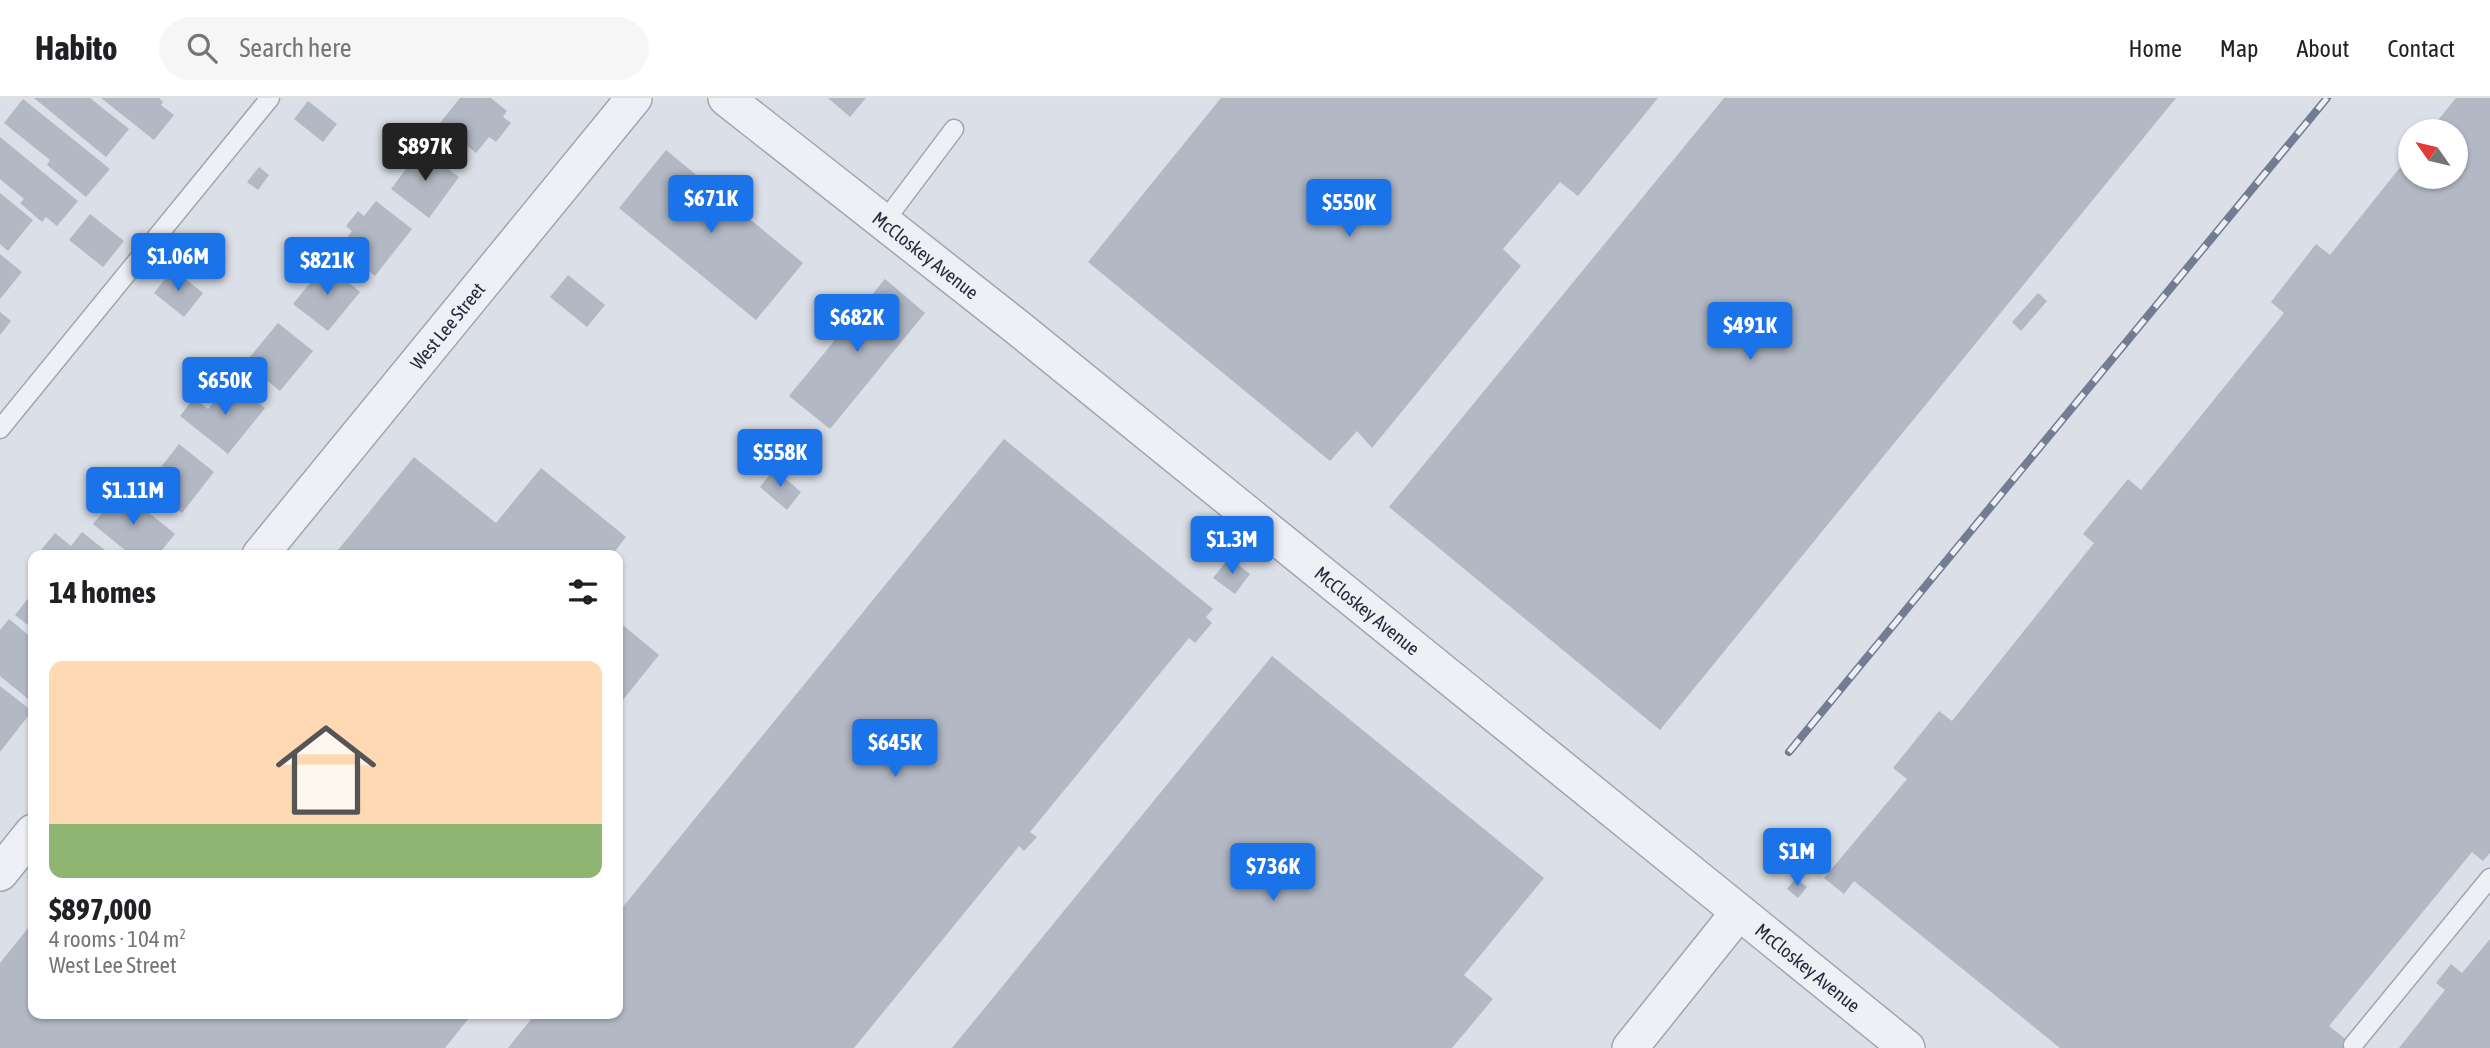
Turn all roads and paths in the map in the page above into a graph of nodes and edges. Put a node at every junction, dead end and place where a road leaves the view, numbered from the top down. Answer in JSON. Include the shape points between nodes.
{"nodes":[{"id":1,"x":270,"y":98,"type":"edge"},
{"id":2,"x":634,"y":98,"type":"edge"},
{"id":3,"x":726,"y":98,"type":"edge"},
{"id":4,"x":954,"y":129,"type":"dead end"},
{"id":5,"x":884,"y":222,"type":"junction"},
{"id":6,"x":0,"y":429,"type":"edge"},
{"id":7,"x":264,"y":550,"type":"edge"},
{"id":8,"x":28,"y":838,"type":"edge"},
{"id":9,"x":0,"y":873,"type":"edge"},
{"id":10,"x":2490,"y":878,"type":"edge"},
{"id":11,"x":1739,"y":912,"type":"junction"},
{"id":12,"x":2353,"y":1045,"type":"dead end"},
{"id":13,"x":1630,"y":1048,"type":"edge"},
{"id":14,"x":1907,"y":1048,"type":"edge"}],
"edges":[{"from":1,"to":6,"type":"lane"},
{"from":2,"to":7,"type":"street","name":"West Lee Street"},
{"from":3,"to":5,"type":"street","name":"McCloskey Avenue"},
{"from":4,"to":5,"type":"lane"},
{"from":5,"to":11,"type":"street","name":"McCloskey Avenue"},
{"from":8,"to":9,"type":"street"},
{"from":10,"to":12,"type":"lane"},
{"from":11,"to":13,"type":"street"},
{"from":11,"to":14,"type":"street","name":"McCloskey Avenue"}]}
